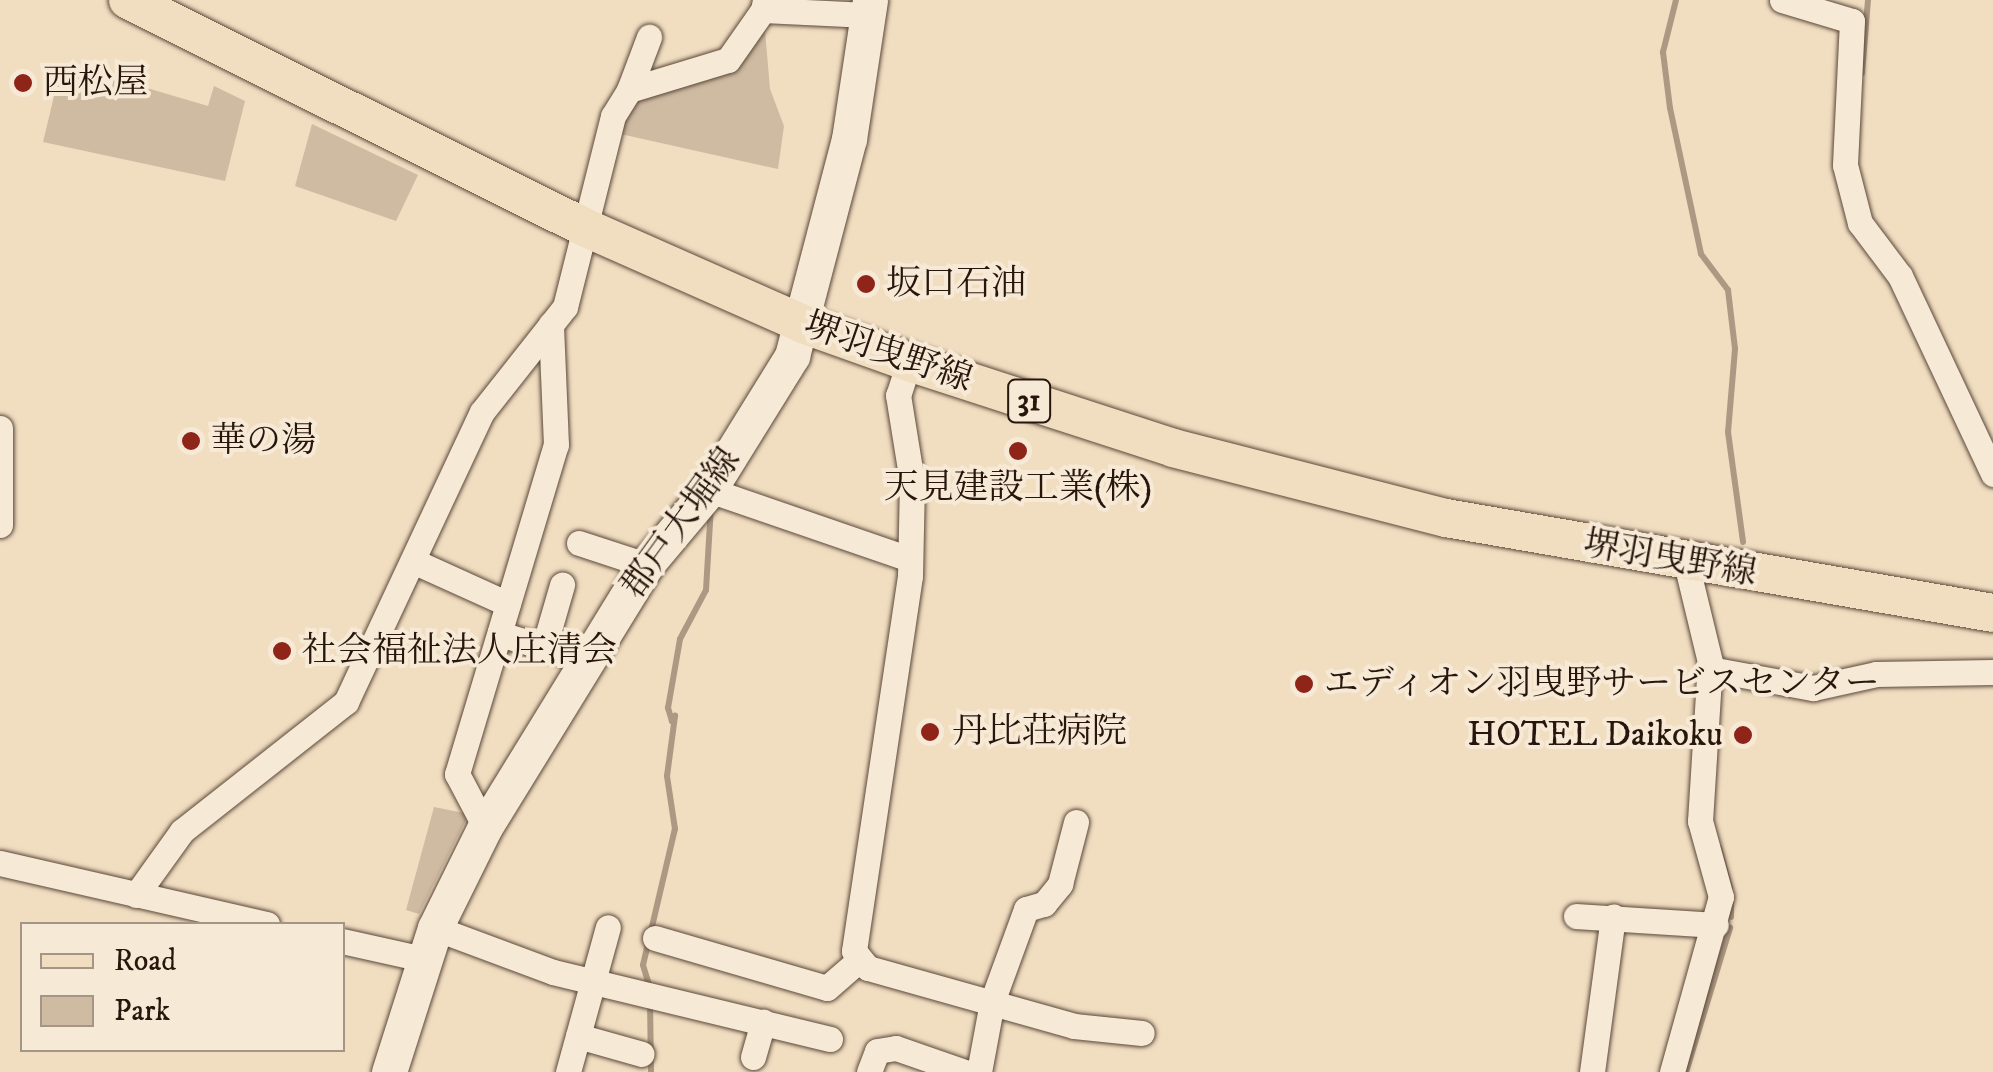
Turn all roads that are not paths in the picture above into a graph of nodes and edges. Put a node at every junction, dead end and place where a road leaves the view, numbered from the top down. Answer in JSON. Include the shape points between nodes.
{"nodes":[{"id":1,"x":128,"y":0,"type":"edge"},
{"id":2,"x":1782,"y":0,"type":"edge"},
{"id":3,"x":764,"y":5,"type":"edge"},
{"id":4,"x":869,"y":8,"type":"edge"},
{"id":5,"x":649,"y":36,"type":"dead end"},
{"id":6,"x":630,"y":90,"type":"junction"},
{"id":7,"x":584,"y":226,"type":"junction"},
{"id":8,"x":550,"y":324,"type":"junction"},
{"id":9,"x":805,"y":325,"type":"junction"},
{"id":10,"x":909,"y":362,"type":"junction"},
{"id":11,"x":0,"y":428,"type":"edge"},
{"id":12,"x":1993,"y":474,"type":"edge"},
{"id":13,"x":709,"y":490,"type":"junction"},
{"id":14,"x":0,"y":525,"type":"edge"},
{"id":15,"x":579,"y":544,"type":"dead end"},
{"id":16,"x":906,"y":558,"type":"junction"},
{"id":17,"x":413,"y":561,"type":"junction"},
{"id":18,"x":1686,"y":562,"type":"junction"},
{"id":19,"x":646,"y":565,"type":"junction"},
{"id":20,"x":562,"y":585,"type":"dead end"},
{"id":21,"x":508,"y":604,"type":"junction"},
{"id":22,"x":1993,"y":613,"type":"edge"},
{"id":23,"x":500,"y":634,"type":"junction"},
{"id":24,"x":544,"y":647,"type":"junction"},
{"id":25,"x":584,"y":667,"type":"junction"},
{"id":26,"x":1710,"y":669,"type":"junction"},
{"id":27,"x":1993,"y":672,"type":"edge"},
{"id":28,"x":1076,"y":822,"type":"dead end"},
{"id":29,"x":485,"y":827,"type":"junction"},
{"id":30,"x":0,"y":864,"type":"edge"},
{"id":31,"x":136,"y":896,"type":"junction"},
{"id":32,"x":1576,"y":916,"type":"dead end"},
{"id":33,"x":1613,"y":916,"type":"junction"},
{"id":34,"x":258,"y":922,"type":"edge"},
{"id":35,"x":1716,"y":925,"type":"junction"},
{"id":36,"x":608,"y":927,"type":"dead end"},
{"id":37,"x":655,"y":938,"type":"dead end"},
{"id":38,"x":345,"y":942,"type":"edge"},
{"id":39,"x":429,"y":944,"type":"junction"},
{"id":40,"x":858,"y":961,"type":"junction"},
{"id":41,"x":594,"y":982,"type":"junction"},
{"id":42,"x":992,"y":1002,"type":"junction"},
{"id":43,"x":763,"y":1021,"type":"junction"},
{"id":44,"x":1142,"y":1033,"type":"dead end"},
{"id":45,"x":578,"y":1036,"type":"junction"},
{"id":46,"x":830,"y":1040,"type":"dead end"},
{"id":47,"x":869,"y":1052,"type":"edge"},
{"id":48,"x":642,"y":1054,"type":"dead end"},
{"id":49,"x":753,"y":1057,"type":"dead end"},
{"id":50,"x":389,"y":1072,"type":"edge"},
{"id":51,"x":568,"y":1072,"type":"edge"},
{"id":52,"x":965,"y":1072,"type":"edge"},
{"id":53,"x":979,"y":1072,"type":"edge"},
{"id":54,"x":1592,"y":1072,"type":"edge"},
{"id":55,"x":1672,"y":1072,"type":"edge"}],
"edges":[{"from":1,"to":7,"type":"main road","name":"堺羽曳野線","number":"31"},
{"from":2,"to":12,"type":"street","via":[[1852,21],[1845,164],[1860,223],[1900,276]]},
{"from":3,"to":4,"type":"street"},
{"from":3,"to":6,"type":"street","via":[[728,60]]},
{"from":4,"to":9,"type":"main road","name":"郡戸大堀線","via":[[849,138]]},
{"from":5,"to":6,"type":"street"},
{"from":6,"to":7,"type":"street","via":[[614,116]]},
{"from":7,"to":8,"type":"street","via":[[565,306]]},
{"from":7,"to":9,"type":"main road","name":"堺羽曳野線","number":"31"},
{"from":8,"to":17,"type":"street","via":[[482,412]]},
{"from":8,"to":21,"type":"street","via":[[556,445]]},
{"from":9,"to":10,"type":"main road","name":"堺羽曳野線","number":"31"},
{"from":9,"to":13,"type":"main road","name":"郡戸大堀線"},
{"from":10,"to":16,"type":"street","via":[[898,395],[912,481]]},
{"from":10,"to":18,"type":"main road","name":"堺羽曳野線","number":"31","via":[[1288,480],[1446,518]]},
{"from":11,"to":14,"type":"street"},
{"from":13,"to":16,"type":"street"},
{"from":13,"to":19,"type":"main road","name":"郡戸大堀線"},
{"from":15,"to":19,"type":"street"},
{"from":16,"to":40,"type":"street","via":[[910,576],[854,951]]},
{"from":17,"to":21,"type":"street"},
{"from":17,"to":31,"type":"street","via":[[346,702],[182,832]]},
{"from":18,"to":22,"type":"main road","name":"堺羽曳野線","number":"31"},
{"from":18,"to":26,"type":"street"},
{"from":19,"to":25,"type":"main road","name":"郡戸大堀線"},
{"from":20,"to":24,"type":"street"},
{"from":21,"to":23,"type":"street"},
{"from":23,"to":24,"type":"street"},
{"from":23,"to":29,"type":"street","via":[[457,774]]},
{"from":24,"to":25,"type":"street","via":[[570,654]]},
{"from":25,"to":29,"type":"main road","name":"郡戸大堀線"},
{"from":26,"to":27,"type":"street","via":[[1812,688],[1876,674]]},
{"from":26,"to":35,"type":"street","via":[[1700,812],[1719,879]]},
{"from":28,"to":42,"type":"street","via":[[1060,884],[1044,904],[1026,910]]},
{"from":29,"to":39,"type":"main road","name":"郡戸大堀線"},
{"from":30,"to":31,"type":"street"},
{"from":31,"to":34,"type":"street"},
{"from":32,"to":33,"type":"street"},
{"from":33,"to":35,"type":"street"},
{"from":33,"to":54,"type":"street"},
{"from":35,"to":55,"type":"street"},
{"from":36,"to":41,"type":"street"},
{"from":37,"to":40,"type":"street","via":[[826,988]]},
{"from":38,"to":39,"type":"street"},
{"from":39,"to":41,"type":"street"},
{"from":39,"to":50,"type":"main road","name":"郡戸大堀線"},
{"from":40,"to":42,"type":"street"},
{"from":41,"to":43,"type":"street"},
{"from":41,"to":45,"type":"street"},
{"from":42,"to":44,"type":"street","via":[[1074,1026]]},
{"from":42,"to":53,"type":"street"},
{"from":43,"to":46,"type":"street"},
{"from":43,"to":49,"type":"street"},
{"from":45,"to":48,"type":"street"},
{"from":45,"to":51,"type":"street"},
{"from":47,"to":52,"type":"street","via":[[896,1048]]}]}
